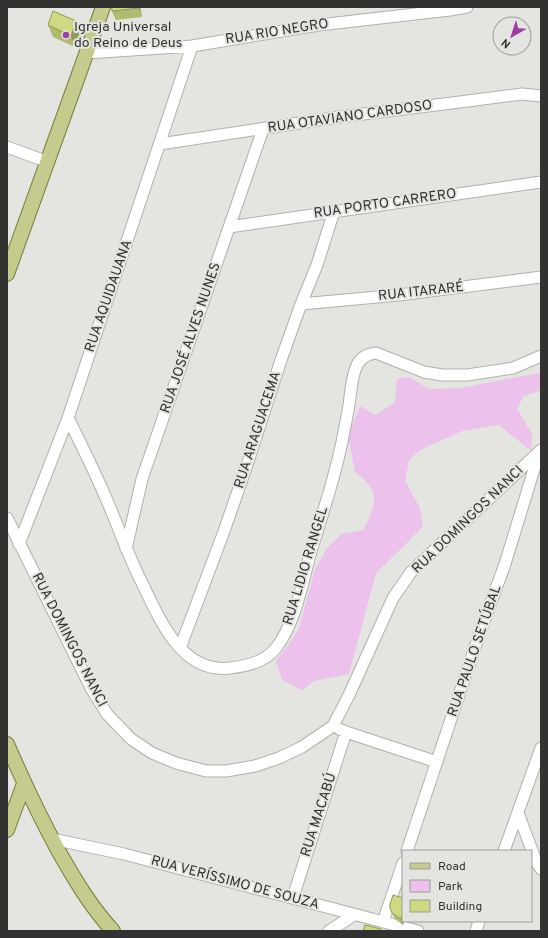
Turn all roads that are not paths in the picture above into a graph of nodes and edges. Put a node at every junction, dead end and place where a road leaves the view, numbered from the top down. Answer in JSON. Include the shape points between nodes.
{"nodes":[{"id":1,"x":103,"y":7,"type":"edge"},
{"id":2,"x":467,"y":7,"type":"edge"},
{"id":3,"x":450,"y":9,"type":"edge"},
{"id":4,"x":192,"y":46,"type":"junction"},
{"id":5,"x":87,"y":53,"type":"junction"},
{"id":6,"x":541,"y":96,"type":"edge"},
{"id":7,"x":263,"y":129,"type":"junction"},
{"id":8,"x":160,"y":144,"type":"junction"},
{"id":9,"x":7,"y":147,"type":"edge"},
{"id":10,"x":48,"y":162,"type":"junction"},
{"id":11,"x":541,"y":182,"type":"edge"},
{"id":12,"x":334,"y":211,"type":"junction"},
{"id":13,"x":229,"y":227,"type":"junction"},
{"id":14,"x":7,"y":274,"type":"edge"},
{"id":15,"x":541,"y":277,"type":"edge"},
{"id":16,"x":301,"y":304,"type":"junction"},
{"id":17,"x":541,"y":356,"type":"edge"},
{"id":18,"x":68,"y":418,"type":"junction"},
{"id":19,"x":541,"y":450,"type":"edge"},
{"id":20,"x":7,"y":518,"type":"edge"},
{"id":21,"x":19,"y":544,"type":"junction"},
{"id":22,"x":126,"y":549,"type":"junction"},
{"id":23,"x":180,"y":648,"type":"junction"},
{"id":24,"x":333,"y":726,"type":"junction"},
{"id":25,"x":346,"y":732,"type":"junction"},
{"id":26,"x":7,"y":744,"type":"edge"},
{"id":27,"x":541,"y":748,"type":"edge"},
{"id":28,"x":437,"y":762,"type":"junction"},
{"id":29,"x":24,"y":784,"type":"junction"},
{"id":30,"x":518,"y":813,"type":"junction"},
{"id":31,"x":7,"y":830,"type":"edge"},
{"id":32,"x":52,"y":839,"type":"junction"},
{"id":33,"x":407,"y":850,"type":"edge"},
{"id":34,"x":504,"y":850,"type":"edge"},
{"id":35,"x":532,"y":850,"type":"edge"},
{"id":36,"x":532,"y":850,"type":"edge"},
{"id":37,"x":402,"y":866,"type":"edge"},
{"id":38,"x":541,"y":869,"type":"edge"},
{"id":39,"x":293,"y":897,"type":"junction"},
{"id":40,"x":354,"y":915,"type":"junction"},
{"id":41,"x":383,"y":922,"type":"junction"},
{"id":42,"x":113,"y":931,"type":"edge"},
{"id":43,"x":329,"y":931,"type":"edge"},
{"id":44,"x":418,"y":931,"type":"edge"}],
"edges":[{"from":1,"to":5,"type":"main road"},
{"from":2,"to":3,"type":"street","name":"RUA RIO NEGRO"},
{"from":3,"to":4,"type":"street","name":"RUA RIO NEGRO"},
{"from":4,"to":5,"type":"street","name":"RUA RIO NEGRO"},
{"from":4,"to":8,"type":"street","name":"RUA AQUIDAUANA"},
{"from":5,"to":10,"type":"main road"},
{"from":6,"to":7,"type":"street","name":"RUA OTAVIANO CARDOSO","via":[[522,94]]},
{"from":7,"to":8,"type":"street","name":"RUA OTAVIANO CARDOSO"},
{"from":7,"to":13,"type":"street","name":"RUA JOSÉ ALVES NUNES"},
{"from":8,"to":18,"type":"street","name":"RUA AQUIDAUANA"},
{"from":9,"to":10,"type":"street"},
{"from":10,"to":14,"type":"main road"},
{"from":11,"to":12,"type":"street","name":"RUA PORTO CARRERO"},
{"from":12,"to":13,"type":"street","name":"RUA PORTO CARRERO"},
{"from":12,"to":16,"type":"street","name":"RUA ARAGUACEMA","via":[[317,266]]},
{"from":13,"to":22,"type":"street","name":"RUA JOSÉ ALVES NUNES","via":[[142,479]]},
{"from":15,"to":16,"type":"street","name":"RUA ITARARÉ","via":[[399,295]]},
{"from":16,"to":23,"type":"street","name":"RUA ARAGUACEMA","via":[[244,475]]},
{"from":17,"to":23,"type":"street","name":"RUA LIDIO RANGEL","via":[[513,368],[467,375],[424,372],[376,353],[364,357],[358,364],[352,381],[338,461],[294,612],[283,637],[269,655],[242,667],[211,668],[198,663]]},
{"from":18,"to":21,"type":"street","name":"RUA AQUIDAUANA"},
{"from":18,"to":22,"type":"street","name":"RUA LIDIO RANGEL","via":[[91,464]]},
{"from":19,"to":24,"type":"street","name":"RUA DOMINGOS NANCI","via":[[412,572],[393,598],[350,695]]},
{"from":19,"to":28,"type":"street","name":"RUA PAULO SETÚBAL"},
{"from":20,"to":21,"type":"street","name":"RUA DOMINGOS NANCI"},
{"from":21,"to":24,"type":"street","name":"RUA DOMINGOS NANCI","via":[[91,688],[107,714],[131,738],[152,753],[206,771],[255,766],[302,747]]},
{"from":22,"to":23,"type":"street","name":"RUA LIDIO RANGEL","via":[[162,624]]},
{"from":24,"to":25,"type":"street"},
{"from":25,"to":28,"type":"street"},
{"from":25,"to":39,"type":"street","name":"RUA MACABÚ"},
{"from":26,"to":29,"type":"main road"},
{"from":27,"to":30,"type":"street"},
{"from":28,"to":33,"type":"street","name":"RUA PAULO SETÚBAL"},
{"from":29,"to":31,"type":"main road"},
{"from":29,"to":32,"type":"main road"},
{"from":30,"to":34,"type":"street"},
{"from":30,"to":36,"type":"street"},
{"from":32,"to":39,"type":"street","name":"RUA VERÍSSIMO DE SOUZA","via":[[124,854]]},
{"from":32,"to":42,"type":"main road","via":[[88,901]]},
{"from":35,"to":38,"type":"street"},
{"from":37,"to":41,"type":"street"},
{"from":39,"to":40,"type":"street","name":"RUA VERÍSSIMO DE SOUZA"},
{"from":40,"to":41,"type":"street","name":"RUA VERÍSSIMO DE SOUZA"},
{"from":40,"to":43,"type":"street"},
{"from":41,"to":44,"type":"street","name":"RUA VERÍSSIMO DE SOUZA"}]}
